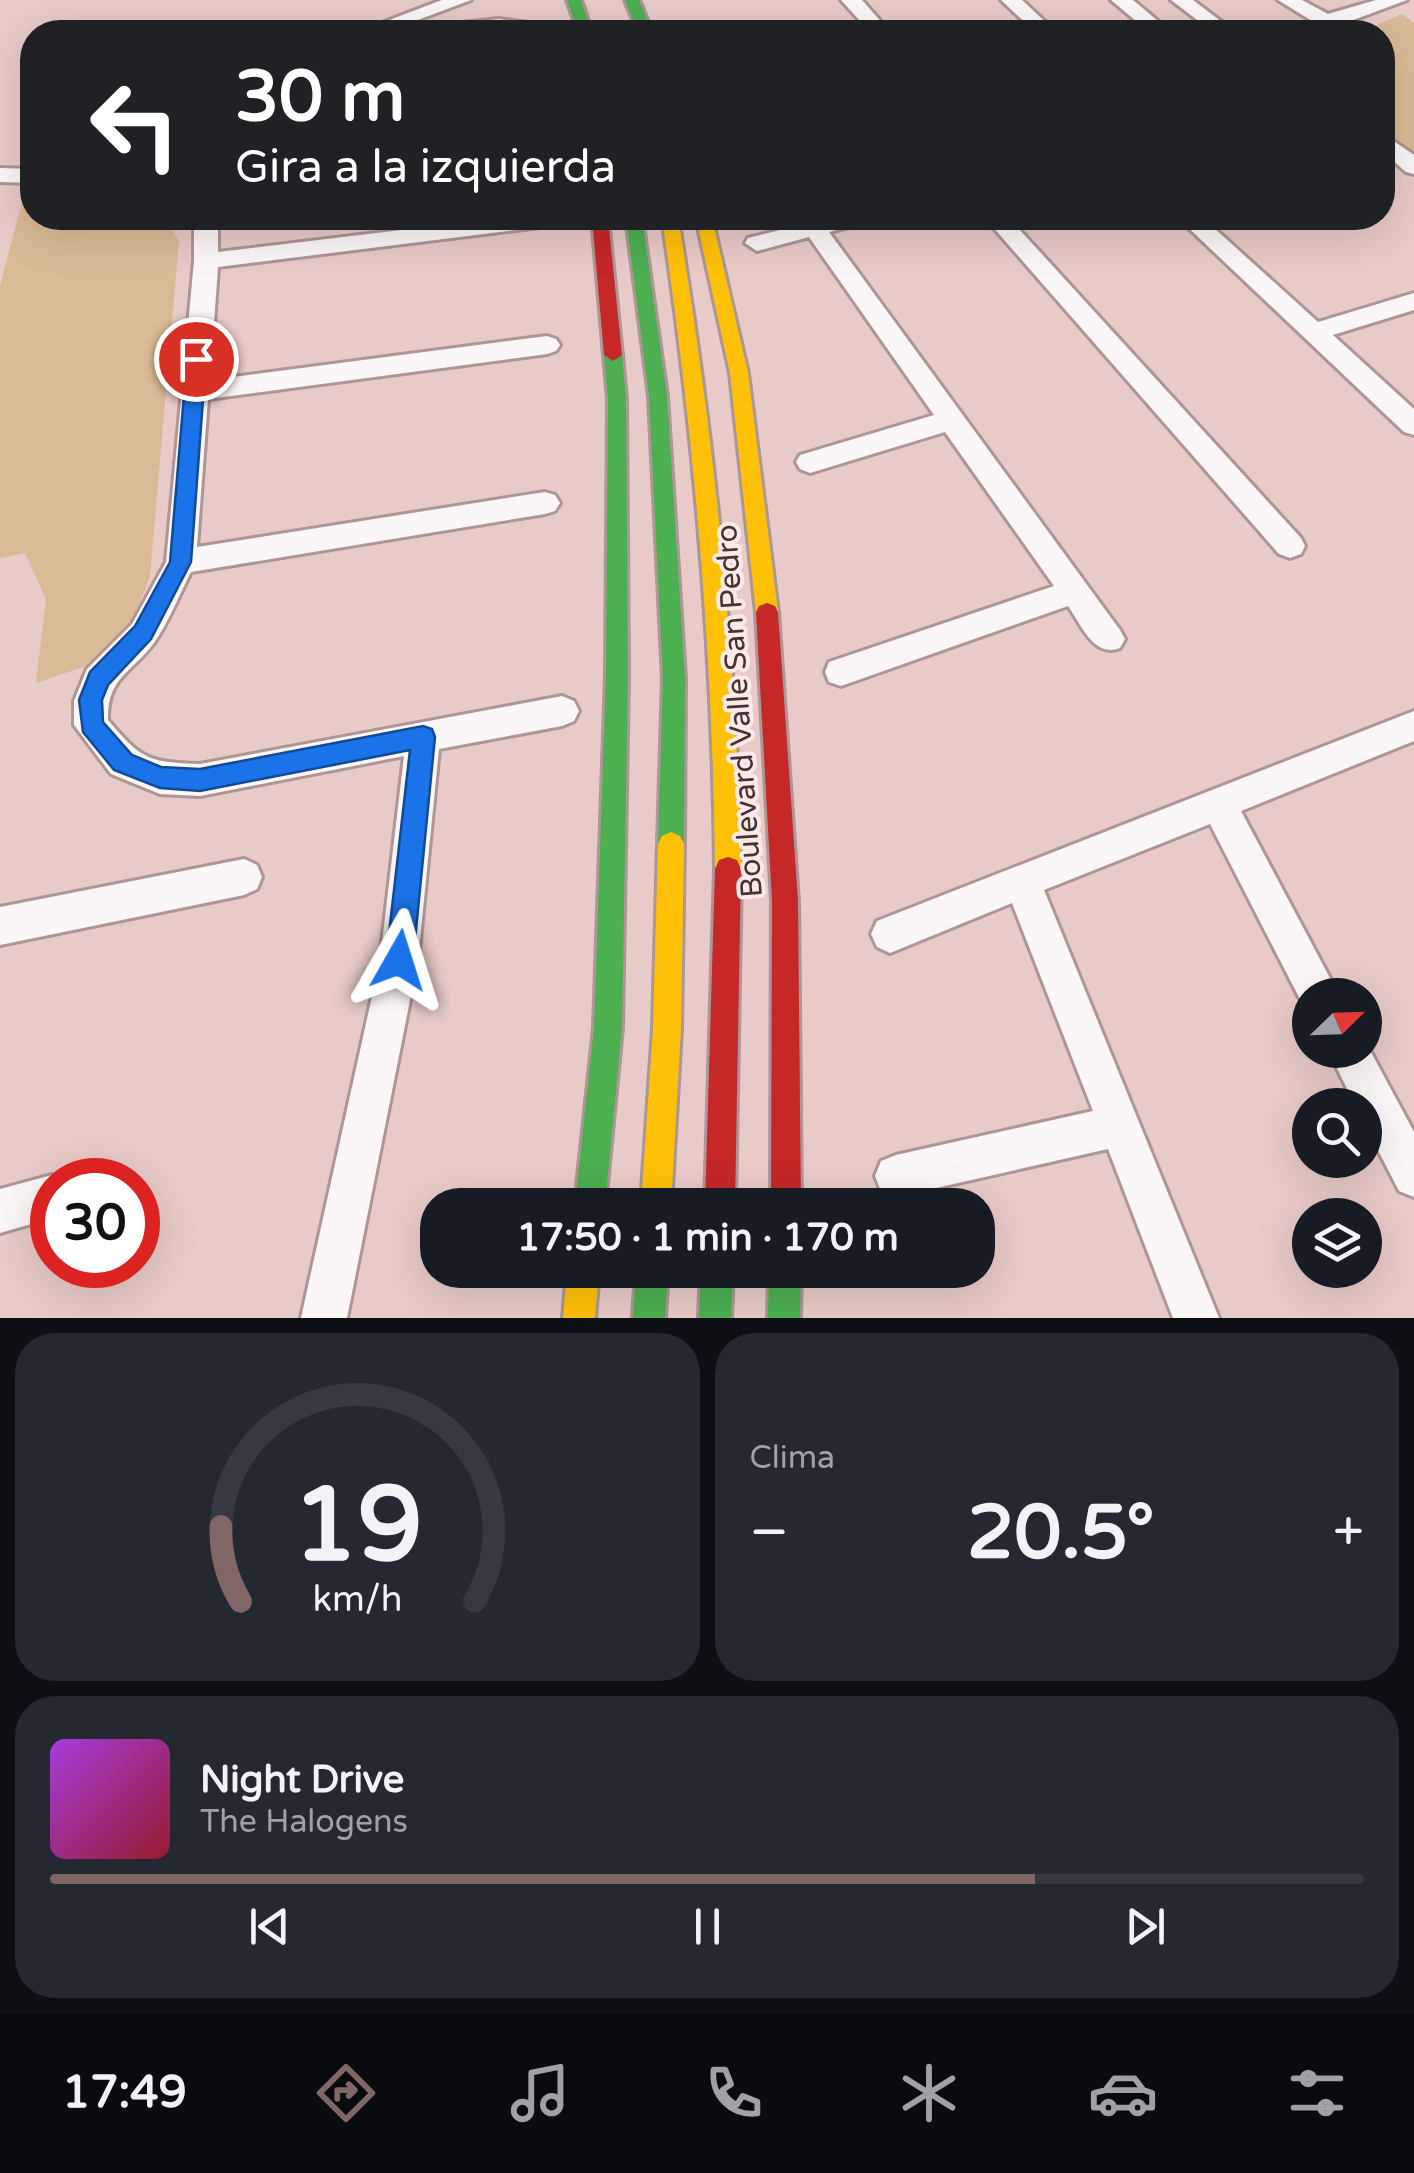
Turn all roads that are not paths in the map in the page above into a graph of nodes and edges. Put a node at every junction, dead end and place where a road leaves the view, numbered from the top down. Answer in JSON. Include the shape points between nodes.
{"nodes":[{"id":1,"x":460,"y":0,"type":"edge"},
{"id":2,"x":851,"y":0,"type":"edge"},
{"id":3,"x":1011,"y":0,"type":"edge"},
{"id":4,"x":1122,"y":0,"type":"edge"},
{"id":5,"x":1181,"y":0,"type":"edge"},
{"id":6,"x":1288,"y":0,"type":"edge"},
{"id":7,"x":1398,"y":0,"type":"edge"},
{"id":8,"x":402,"y":20,"type":"edge"},
{"id":9,"x":869,"y":20,"type":"edge"},
{"id":10,"x":1033,"y":20,"type":"edge"},
{"id":11,"x":1147,"y":20,"type":"edge"},
{"id":12,"x":1208,"y":20,"type":"edge"},
{"id":13,"x":1324,"y":20,"type":"edge"},
{"id":14,"x":1329,"y":20,"type":"edge"},
{"id":15,"x":1395,"y":150,"type":"edge"},
{"id":16,"x":1414,"y":167,"type":"edge"},
{"id":17,"x":206,"y":230,"type":"edge"},
{"id":18,"x":459,"y":230,"type":"edge"},
{"id":19,"x":601,"y":230,"type":"edge"},
{"id":20,"x":636,"y":230,"type":"edge"},
{"id":21,"x":672,"y":230,"type":"edge"},
{"id":22,"x":707,"y":230,"type":"edge"},
{"id":23,"x":807,"y":230,"type":"edge"},
{"id":24,"x":815,"y":230,"type":"edge"},
{"id":25,"x":1007,"y":230,"type":"edge"},
{"id":26,"x":1203,"y":230,"type":"edge"},
{"id":27,"x":757,"y":244,"type":"dead end"},
{"id":28,"x":206,"y":261,"type":"junction"},
{"id":29,"x":1414,"y":300,"type":"edge"},
{"id":30,"x":1314,"y":332,"type":"junction"},
{"id":31,"x":547,"y":345,"type":"dead end"},
{"id":32,"x":193,"y":392,"type":"junction"},
{"id":33,"x":952,"y":420,"type":"junction"},
{"id":34,"x":1414,"y":426,"type":"edge"},
{"id":35,"x":810,"y":462,"type":"dead end"},
{"id":36,"x":545,"y":502,"type":"dead end"},
{"id":37,"x":1290,"y":546,"type":"dead end"},
{"id":38,"x":180,"y":562,"type":"junction"},
{"id":39,"x":1074,"y":591,"type":"junction"},
{"id":40,"x":1109,"y":639,"type":"dead end"},
{"id":41,"x":841,"y":672,"type":"dead end"},
{"id":42,"x":562,"y":711,"type":"dead end"},
{"id":43,"x":1413,"y":729,"type":"edge"},
{"id":44,"x":423,"y":737,"type":"junction"},
{"id":45,"x":1218,"y":804,"type":"junction"},
{"id":46,"x":244,"y":877,"type":"dead end"},
{"id":47,"x":1022,"y":881,"type":"junction"},
{"id":48,"x":0,"y":926,"type":"edge"},
{"id":49,"x":890,"y":934,"type":"dead end"},
{"id":50,"x":1310,"y":978,"type":"edge"},
{"id":51,"x":1357,"y":1068,"type":"edge"},
{"id":52,"x":1118,"y":1126,"type":"junction"},
{"id":53,"x":896,"y":1176,"type":"dead end"},
{"id":54,"x":1414,"y":1176,"type":"edge"},
{"id":55,"x":592,"y":1188,"type":"edge"},
{"id":56,"x":657,"y":1188,"type":"edge"},
{"id":57,"x":721,"y":1188,"type":"edge"},
{"id":58,"x":786,"y":1188,"type":"edge"},
{"id":59,"x":30,"y":1204,"type":"edge"},
{"id":60,"x":0,"y":1211,"type":"edge"},
{"id":61,"x":582,"y":1288,"type":"edge"},
{"id":62,"x":651,"y":1288,"type":"edge"},
{"id":63,"x":717,"y":1288,"type":"edge"},
{"id":64,"x":785,"y":1288,"type":"edge"},
{"id":65,"x":324,"y":1318,"type":"edge"},
{"id":66,"x":578,"y":1318,"type":"edge"},
{"id":67,"x":649,"y":1318,"type":"edge"},
{"id":68,"x":716,"y":1318,"type":"edge"},
{"id":69,"x":784,"y":1318,"type":"edge"},
{"id":70,"x":1196,"y":1318,"type":"edge"}],
"edges":[{"from":1,"to":8,"type":"street"},
{"from":2,"to":9,"type":"street"},
{"from":3,"to":10,"type":"street"},
{"from":4,"to":11,"type":"street"},
{"from":5,"to":12,"type":"street"},
{"from":6,"to":13,"type":"street"},
{"from":7,"to":14,"type":"street"},
{"from":15,"to":16,"type":"street"},
{"from":17,"to":28,"type":"street"},
{"from":18,"to":28,"type":"street"},
{"from":19,"to":55,"type":"main road","via":[[617,398],[618,675],[608,1028]]},
{"from":20,"to":56,"type":"main road","name":"Boulevard Valle San Pedro","via":[[658,396],[674,679]]},
{"from":21,"to":57,"type":"main road","name":"Boulevard Valle San Pedro","via":[[701,395],[724,676]]},
{"from":22,"to":58,"type":"main road","name":"Boulevard Valle San Pedro","via":[[742,393],[772,672],[789,1030]]},
{"from":23,"to":27,"type":"street"},
{"from":24,"to":33,"type":"street"},
{"from":25,"to":37,"type":"street"},
{"from":26,"to":30,"type":"street"},
{"from":28,"to":32,"type":"street"},
{"from":29,"to":30,"type":"street"},
{"from":30,"to":34,"type":"street"},
{"from":31,"to":32,"type":"street"},
{"from":32,"to":38,"type":"street"},
{"from":33,"to":35,"type":"street"},
{"from":33,"to":39,"type":"street"},
{"from":36,"to":38,"type":"street"},
{"from":38,"to":44,"type":"street","via":[[143,633],[98,679],[90,700],[91,725],[123,762],[160,778],[200,780]]},
{"from":39,"to":40,"type":"street"},
{"from":39,"to":41,"type":"street"},
{"from":42,"to":44,"type":"street"},
{"from":43,"to":45,"type":"street"},
{"from":44,"to":65,"type":"street","via":[[399,960]]},
{"from":45,"to":47,"type":"street"},
{"from":45,"to":50,"type":"street"},
{"from":46,"to":48,"type":"street"},
{"from":47,"to":49,"type":"street"},
{"from":47,"to":52,"type":"street"},
{"from":51,"to":54,"type":"street"},
{"from":52,"to":53,"type":"street"},
{"from":52,"to":70,"type":"street"},
{"from":59,"to":60,"type":"street"},
{"from":61,"to":66,"type":"main road"},
{"from":62,"to":67,"type":"main road"},
{"from":63,"to":68,"type":"main road"},
{"from":64,"to":69,"type":"main road"}]}
